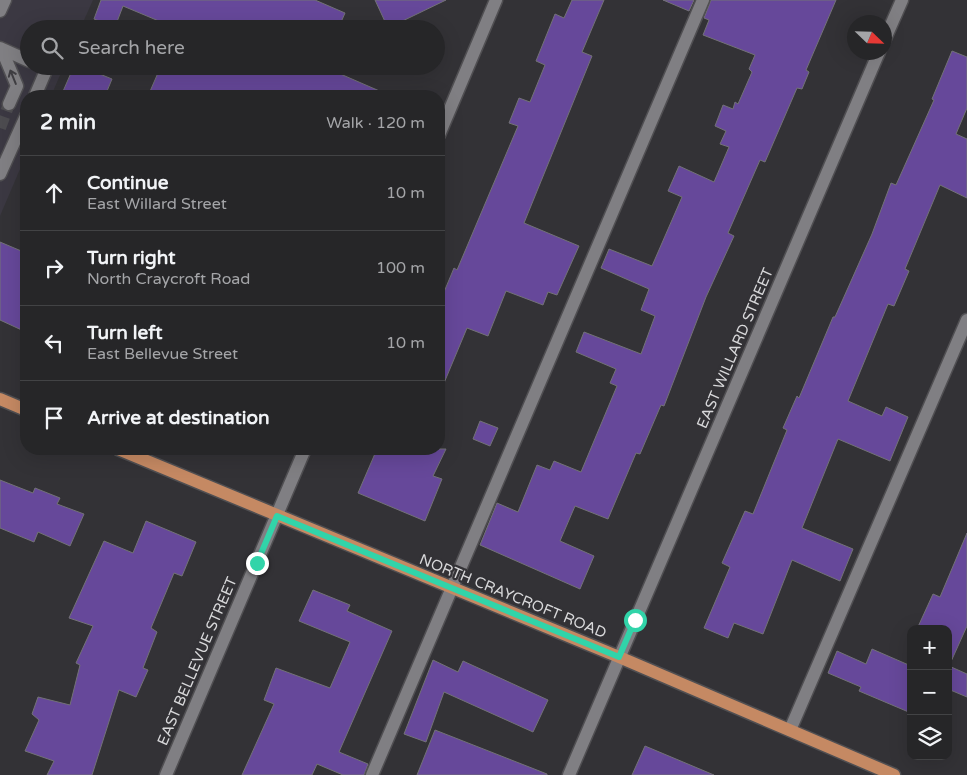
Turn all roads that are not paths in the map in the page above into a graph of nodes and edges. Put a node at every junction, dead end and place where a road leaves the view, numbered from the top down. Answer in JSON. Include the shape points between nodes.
{"nodes":[{"id":1,"x":5,"y":0,"type":"edge"},
{"id":2,"x":496,"y":0,"type":"edge"},
{"id":3,"x":703,"y":0,"type":"edge"},
{"id":4,"x":902,"y":0,"type":"edge"},
{"id":5,"x":0,"y":11,"type":"edge"},
{"id":6,"x":892,"y":23,"type":"edge"},
{"id":7,"x":1,"y":49,"type":"edge"},
{"id":8,"x":20,"y":57,"type":"edge"},
{"id":9,"x":877,"y":60,"type":"edge"},
{"id":10,"x":44,"y":75,"type":"edge"},
{"id":11,"x":38,"y":90,"type":"edge"},
{"id":12,"x":9,"y":104,"type":"tunnel mouth"},
{"id":13,"x":445,"y":121,"type":"edge"},
{"id":14,"x":20,"y":129,"type":"edge"},
{"id":15,"x":0,"y":174,"type":"edge"},
{"id":16,"x":967,"y":320,"type":"edge"},
{"id":17,"x":0,"y":399,"type":"edge"},
{"id":18,"x":20,"y":407,"type":"edge"},
{"id":19,"x":132,"y":455,"type":"edge"},
{"id":20,"x":302,"y":455,"type":"edge"},
{"id":21,"x":277,"y":516,"type":"junction"},
{"id":22,"x":450,"y":587,"type":"junction"},
{"id":23,"x":619,"y":657,"type":"junction"},
{"id":24,"x":790,"y":730,"type":"junction"},
{"id":25,"x":166,"y":775,"type":"edge"},
{"id":26,"x":372,"y":775,"type":"edge"},
{"id":27,"x":569,"y":775,"type":"edge"},
{"id":28,"x":894,"y":775,"type":"edge"}],
"edges":[{"from":1,"to":5,"type":"street"},
{"from":2,"to":13,"type":"street"},
{"from":3,"to":22,"type":"street"},
{"from":4,"to":6,"type":"street"},
{"from":7,"to":8,"type":"street"},
{"from":12,"to":7,"type":"street","one_way":true,"via":[[16,86]]},
{"from":9,"to":23,"type":"street","name":"EAST WILLARD STREET"},
{"from":10,"to":11,"type":"street"},
{"from":14,"to":15,"type":"street"},
{"from":16,"to":24,"type":"street"},
{"from":17,"to":18,"type":"main road"},
{"from":19,"to":21,"type":"main road","name":"NORTH CRAYCROFT ROAD"},
{"from":20,"to":21,"type":"street","name":"EAST BELLEVUE STREET"},
{"from":21,"to":22,"type":"main road","name":"NORTH CRAYCROFT ROAD"},
{"from":21,"to":25,"type":"street","name":"EAST BELLEVUE STREET"},
{"from":22,"to":23,"type":"main road","name":"NORTH CRAYCROFT ROAD"},
{"from":22,"to":26,"type":"street"},
{"from":23,"to":24,"type":"main road","name":"NORTH CRAYCROFT ROAD"},
{"from":23,"to":27,"type":"street","name":"EAST WILLARD STREET"},
{"from":24,"to":28,"type":"main road","name":"NORTH CRAYCROFT ROAD"}]}
